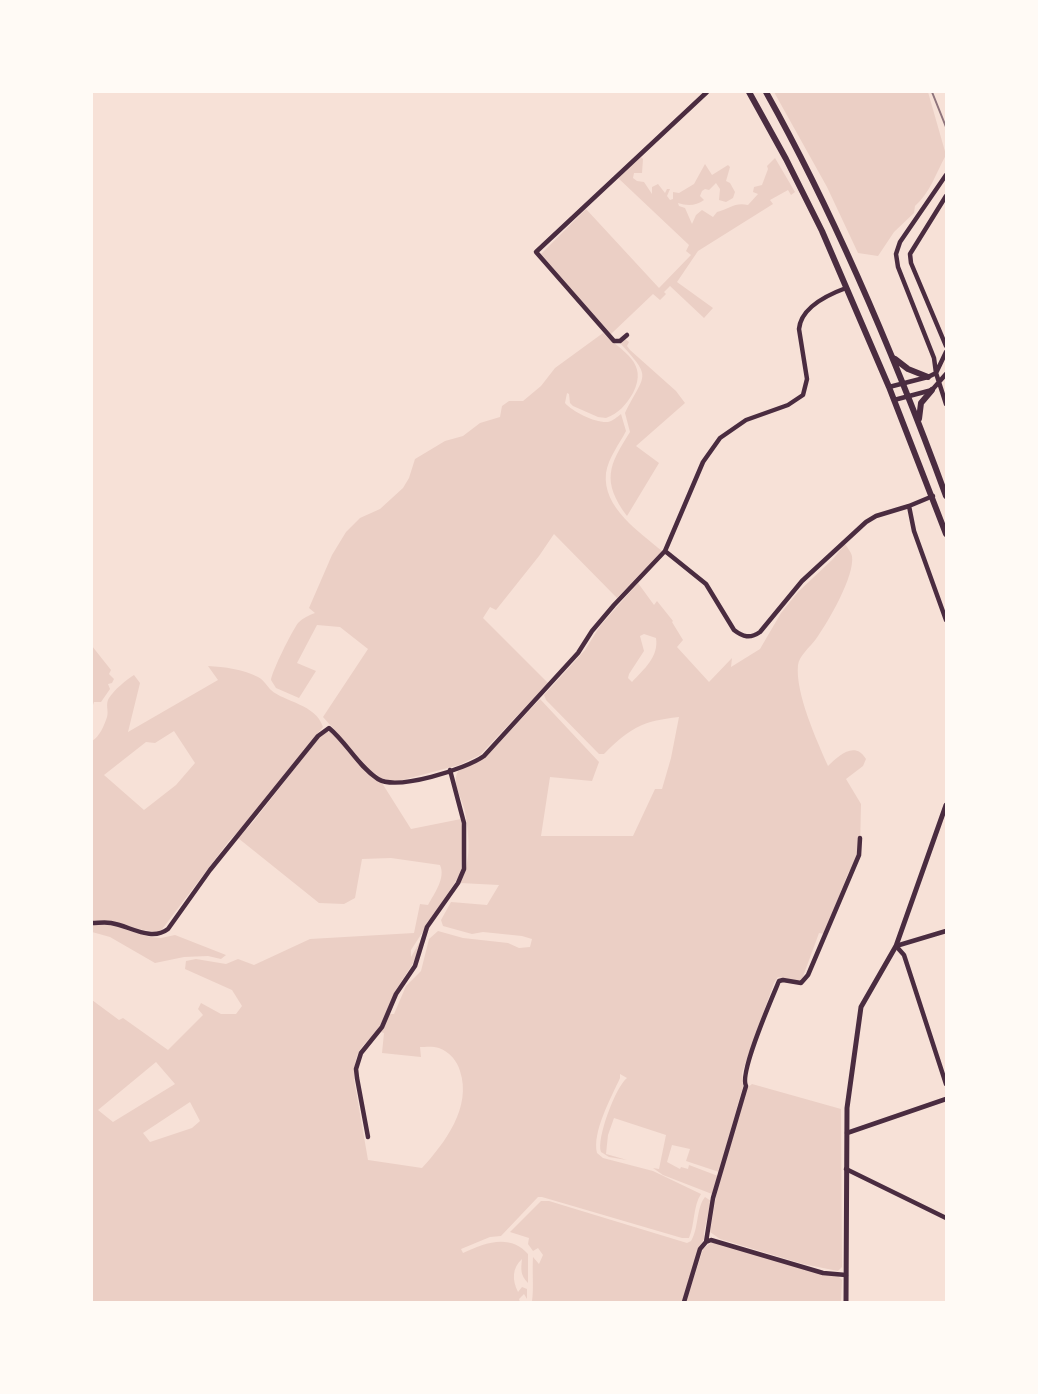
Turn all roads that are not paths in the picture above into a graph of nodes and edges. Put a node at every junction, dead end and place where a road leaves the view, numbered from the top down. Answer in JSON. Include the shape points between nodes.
{"nodes":[{"id":1,"x":707,"y":92,"type":"edge"},
{"id":2,"x":749,"y":92,"type":"edge"},
{"id":3,"x":766,"y":92,"type":"edge"},
{"id":4,"x":946,"y":175,"type":"edge"},
{"id":5,"x":946,"y":196,"type":"edge"},
{"id":6,"x":846,"y":288,"type":"junction"},
{"id":7,"x":627,"y":335,"type":"dead end"},
{"id":8,"x":946,"y":346,"type":"edge"},
{"id":9,"x":946,"y":352,"type":"edge"},
{"id":10,"x":893,"y":357,"type":"junction"},
{"id":11,"x":936,"y":373,"type":"junction"},
{"id":12,"x":946,"y":375,"type":"edge"},
{"id":13,"x":928,"y":377,"type":"junction"},
{"id":14,"x":903,"y":384,"type":"junction"},
{"id":15,"x":940,"y":384,"type":"junction"},
{"id":16,"x":889,"y":387,"type":"junction"},
{"id":17,"x":932,"y":390,"type":"junction"},
{"id":18,"x":908,"y":397,"type":"junction"},
{"id":19,"x":894,"y":400,"type":"junction"},
{"id":20,"x":946,"y":404,"type":"edge"},
{"id":21,"x":919,"y":423,"type":"junction"},
{"id":22,"x":933,"y":496,"type":"junction"},
{"id":23,"x":946,"y":496,"type":"edge"},
{"id":24,"x":909,"y":506,"type":"junction"},
{"id":25,"x":946,"y":534,"type":"edge"},
{"id":26,"x":665,"y":551,"type":"junction"},
{"id":27,"x":946,"y":620,"type":"edge"},
{"id":28,"x":450,"y":770,"type":"junction"},
{"id":29,"x":946,"y":805,"type":"edge"},
{"id":30,"x":860,"y":838,"type":"dead end"},
{"id":31,"x":92,"y":923,"type":"edge"},
{"id":32,"x":946,"y":931,"type":"edge"},
{"id":33,"x":896,"y":946,"type":"junction"},
{"id":34,"x":946,"y":1084,"type":"edge"},
{"id":35,"x":946,"y":1099,"type":"edge"},
{"id":36,"x":847,"y":1133,"type":"junction"},
{"id":37,"x":368,"y":1137,"type":"dead end"},
{"id":38,"x":846,"y":1169,"type":"junction"},
{"id":39,"x":946,"y":1218,"type":"edge"},
{"id":40,"x":706,"y":1242,"type":"junction"},
{"id":41,"x":846,"y":1275,"type":"junction"},
{"id":42,"x":684,"y":1302,"type":"edge"},
{"id":43,"x":846,"y":1302,"type":"edge"}],
"edges":[{"from":1,"to":7,"type":"street","via":[[536,252],[614,341]]},
{"from":2,"to":6,"type":"main road","via":[[822,231]]},
{"from":3,"to":10,"type":"main road","via":[[837,228]]},
{"from":4,"to":11,"type":"street","via":[[900,242],[896,254]]},
{"from":5,"to":8,"type":"street","via":[[909,254]]},
{"from":6,"to":16,"type":"main road"},
{"from":6,"to":26,"type":"street","via":[[814,305],[800,322],[807,379],[803,395],[788,405],[746,420],[720,438],[704,462]]},
{"from":9,"to":11,"type":"street"},
{"from":10,"to":13,"type":"main road","via":[[904,367]]},
{"from":10,"to":14,"type":"main road"},
{"from":11,"to":13,"type":"street"},
{"from":11,"to":15,"type":"street"},
{"from":12,"to":15,"type":"street"},
{"from":13,"to":14,"type":"street"},
{"from":14,"to":16,"type":"street"},
{"from":14,"to":18,"type":"main road"},
{"from":15,"to":17,"type":"street"},
{"from":15,"to":20,"type":"street"},
{"from":16,"to":19,"type":"main road"},
{"from":17,"to":18,"type":"street"},
{"from":17,"to":21,"type":"main road","via":[[921,403]]},
{"from":18,"to":19,"type":"street"},
{"from":18,"to":21,"type":"main road"},
{"from":19,"to":22,"type":"main road"},
{"from":21,"to":23,"type":"main road"},
{"from":22,"to":24,"type":"street"},
{"from":22,"to":25,"type":"main road"},
{"from":24,"to":26,"type":"street","via":[[866,522],[802,581],[760,632],[751,637],[734,630],[702,579]]},
{"from":24,"to":27,"type":"street"},
{"from":26,"to":28,"type":"street","via":[[484,756]]},
{"from":28,"to":31,"type":"street","via":[[399,784],[384,782],[327,728],[210,870],[168,929],[153,935],[111,923]]},
{"from":28,"to":37,"type":"street","via":[[464,823],[464,869],[427,927],[415,966],[396,994],[382,1027],[366,1044],[357,1062]]},
{"from":29,"to":33,"type":"street"},
{"from":30,"to":40,"type":"street","via":[[859,855],[808,975],[801,983],[779,981],[745,1071],[746,1086],[713,1198]]},
{"from":32,"to":33,"type":"street"},
{"from":33,"to":34,"type":"street","via":[[904,955]]},
{"from":33,"to":36,"type":"street","via":[[861,1007]]},
{"from":35,"to":36,"type":"street"},
{"from":36,"to":38,"type":"street"},
{"from":38,"to":39,"type":"street"},
{"from":38,"to":41,"type":"street"},
{"from":40,"to":41,"type":"street","via":[[713,1240],[814,1271]]},
{"from":40,"to":42,"type":"street"},
{"from":41,"to":43,"type":"street"}]}
